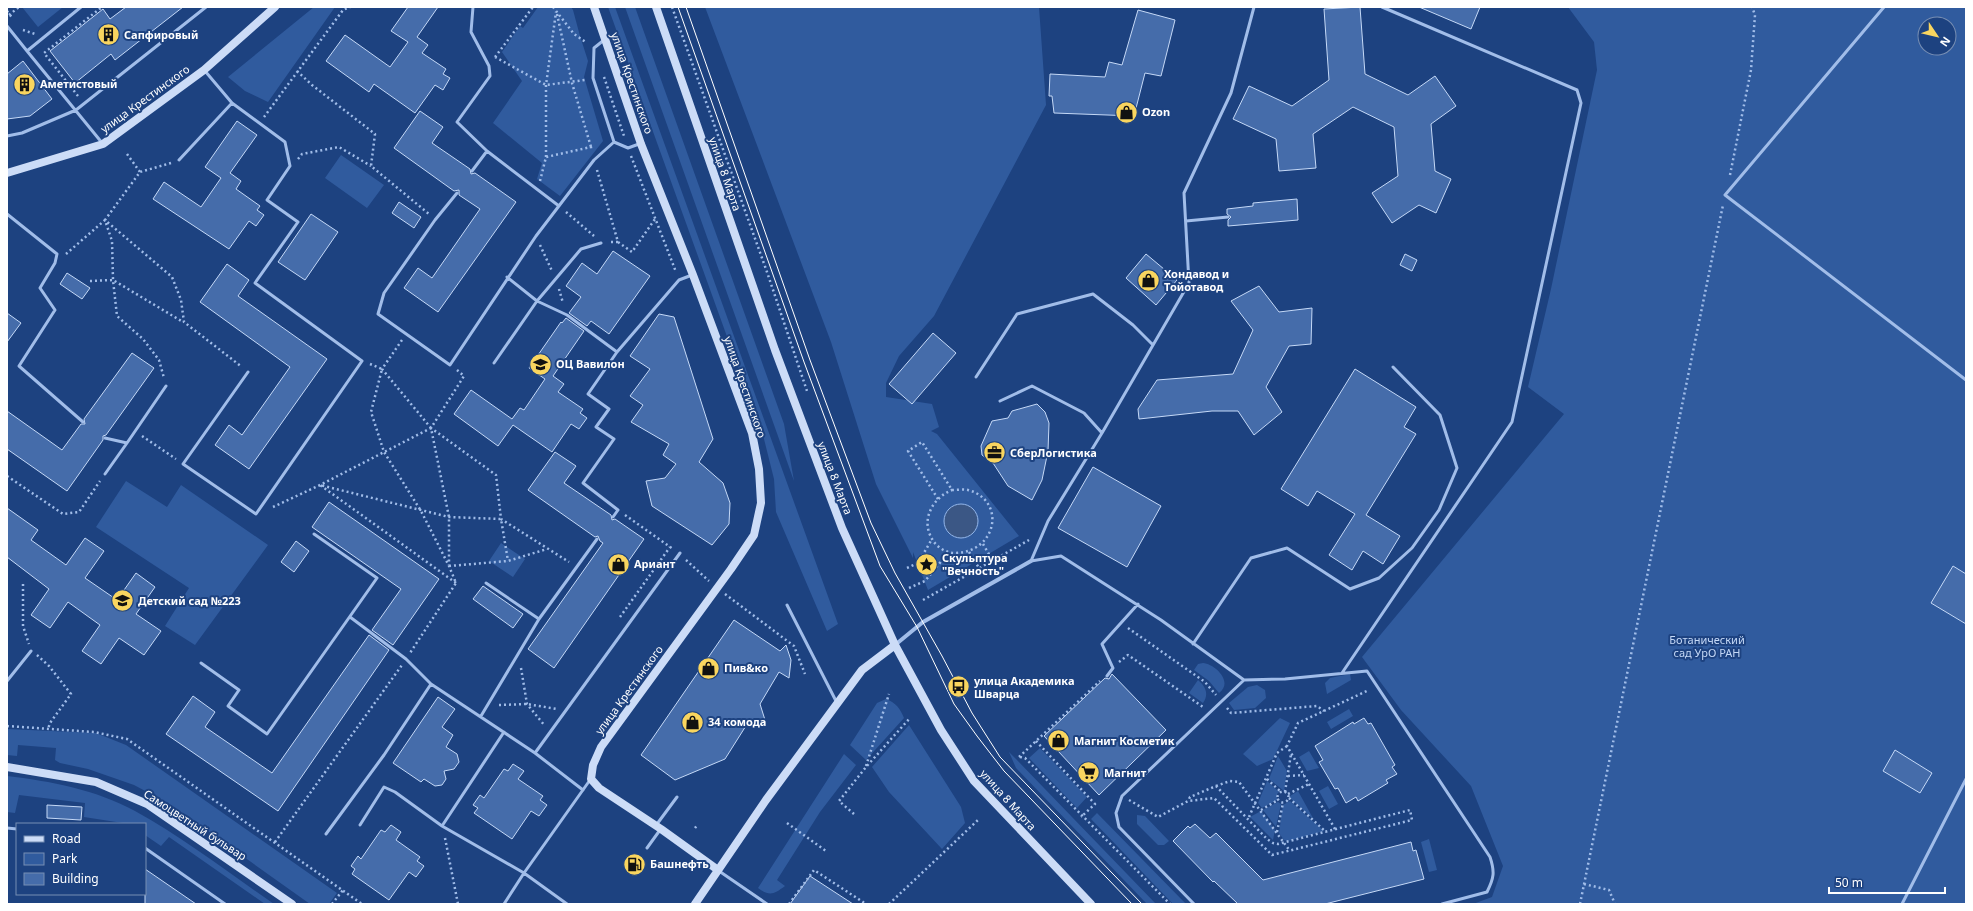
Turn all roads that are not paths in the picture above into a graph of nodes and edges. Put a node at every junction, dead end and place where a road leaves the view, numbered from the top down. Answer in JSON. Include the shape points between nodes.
{"nodes":[{"id":1,"x":81,"y":7,"type":"edge"},
{"id":2,"x":206,"y":7,"type":"edge"},
{"id":3,"x":276,"y":7,"type":"edge"},
{"id":4,"x":473,"y":7,"type":"edge"},
{"id":5,"x":594,"y":7,"type":"edge"},
{"id":6,"x":656,"y":7,"type":"edge"},
{"id":7,"x":1254,"y":7,"type":"edge"},
{"id":8,"x":1382,"y":7,"type":"edge"},
{"id":9,"x":1884,"y":7,"type":"edge"},
{"id":10,"x":7,"y":26,"type":"edge"},
{"id":11,"x":605,"y":39,"type":"junction"},
{"id":12,"x":27,"y":51,"type":"junction"},
{"id":13,"x":204,"y":70,"type":"junction"},
{"id":14,"x":232,"y":103,"type":"junction"},
{"id":15,"x":76,"y":110,"type":"junction"},
{"id":16,"x":7,"y":136,"type":"edge"},
{"id":17,"x":614,"y":142,"type":"junction"},
{"id":18,"x":103,"y":144,"type":"junction"},
{"id":19,"x":641,"y":144,"type":"junction"},
{"id":20,"x":487,"y":151,"type":"junction"},
{"id":21,"x":179,"y":160,"type":"road end"},
{"id":22,"x":472,"y":171,"type":"dead end"},
{"id":23,"x":7,"y":173,"type":"edge"},
{"id":24,"x":457,"y":193,"type":"dead end"},
{"id":25,"x":559,"y":206,"type":"junction"},
{"id":26,"x":7,"y":214,"type":"edge"},
{"id":27,"x":1228,"y":217,"type":"dead end"},
{"id":28,"x":1186,"y":221,"type":"junction"},
{"id":29,"x":601,"y":243,"type":"road end"},
{"id":30,"x":693,"y":275,"type":"junction"},
{"id":31,"x":508,"y":277,"type":"junction"},
{"id":32,"x":538,"y":301,"type":"junction"},
{"id":33,"x":1153,"y":345,"type":"junction"},
{"id":34,"x":617,"y":352,"type":"junction"},
{"id":35,"x":494,"y":363,"type":"dead end"},
{"id":36,"x":1393,"y":367,"type":"dead end"},
{"id":37,"x":248,"y":372,"type":"road end"},
{"id":38,"x":976,"y":377,"type":"dead end"},
{"id":39,"x":1966,"y":380,"type":"edge"},
{"id":40,"x":166,"y":386,"type":"road end"},
{"id":41,"x":1000,"y":401,"type":"dead end"},
{"id":42,"x":83,"y":422,"type":"dead end"},
{"id":43,"x":1102,"y":433,"type":"junction"},
{"id":44,"x":105,"y":438,"type":"dead end"},
{"id":45,"x":127,"y":444,"type":"junction"},
{"id":46,"x":105,"y":474,"type":"road end"},
{"id":47,"x":613,"y":517,"type":"dead end"},
{"id":48,"x":314,"y":534,"type":"dead end"},
{"id":49,"x":597,"y":539,"type":"dead end"},
{"id":50,"x":680,"y":553,"type":"road end"},
{"id":51,"x":1031,"y":562,"type":"junction"},
{"id":52,"x":486,"y":583,"type":"dead end"},
{"id":53,"x":1138,"y":604,"type":"junction"},
{"id":54,"x":787,"y":605,"type":"dead end"},
{"id":55,"x":350,"y":617,"type":"junction"},
{"id":56,"x":539,"y":619,"type":"junction"},
{"id":57,"x":1193,"y":644,"type":"junction"},
{"id":58,"x":894,"y":645,"type":"junction"},
{"id":59,"x":31,"y":651,"type":"road end"},
{"id":60,"x":201,"y":663,"type":"dead end"},
{"id":61,"x":1342,"y":673,"type":"junction"},
{"id":62,"x":1107,"y":676,"type":"dead end"},
{"id":63,"x":1244,"y":680,"type":"junction"},
{"id":64,"x":7,"y":681,"type":"edge"},
{"id":65,"x":431,"y":684,"type":"junction"},
{"id":66,"x":837,"y":703,"type":"junction"},
{"id":67,"x":481,"y":716,"type":"junction"},
{"id":68,"x":504,"y":732,"type":"junction"},
{"id":69,"x":535,"y":753,"type":"junction"},
{"id":70,"x":7,"y":766,"type":"edge"},
{"id":71,"x":591,"y":779,"type":"junction"},
{"id":72,"x":1966,"y":779,"type":"edge"},
{"id":73,"x":583,"y":790,"type":"junction"},
{"id":74,"x":677,"y":797,"type":"dead end"},
{"id":75,"x":360,"y":825,"type":"dead end"},
{"id":76,"x":442,"y":826,"type":"junction"},
{"id":77,"x":659,"y":827,"type":"junction"},
{"id":78,"x":326,"y":834,"type":"dead end"},
{"id":79,"x":647,"y":848,"type":"dead end"},
{"id":80,"x":146,"y":849,"type":"edge"},
{"id":81,"x":718,"y":870,"type":"junction"},
{"id":82,"x":524,"y":873,"type":"junction"},
{"id":83,"x":225,"y":904,"type":"edge"},
{"id":84,"x":292,"y":904,"type":"edge"},
{"id":85,"x":504,"y":904,"type":"edge"},
{"id":86,"x":567,"y":904,"type":"edge"},
{"id":87,"x":695,"y":904,"type":"edge"},
{"id":88,"x":767,"y":904,"type":"edge"},
{"id":89,"x":1091,"y":904,"type":"edge"},
{"id":90,"x":1194,"y":904,"type":"edge"},
{"id":91,"x":1442,"y":904,"type":"edge"},
{"id":92,"x":1902,"y":904,"type":"edge"}],
"edges":[{"from":1,"to":12,"type":"lane"},
{"from":2,"to":15,"type":"lane"},
{"from":3,"to":13,"type":"street","name":"улица Крестинского"},
{"from":4,"to":20,"type":"lane","via":[[471,32],[489,66],[490,76],[457,122]]},
{"from":5,"to":11,"type":"street","name":"улица Крестинского"},
{"from":6,"to":58,"type":"street","name":"улица 8 Марта","via":[[775,350],[842,528]]},
{"from":7,"to":28,"type":"lane","via":[[1231,93],[1184,193]]},
{"from":8,"to":61,"type":"lane","via":[[1576,90],[1581,103],[1512,422]]},
{"from":9,"to":39,"type":"lane","via":[[1725,195]]},
{"from":10,"to":12,"type":"lane"},
{"from":11,"to":17,"type":"lane","via":[[594,48],[593,78]]},
{"from":11,"to":19,"type":"street","name":"улица Крестинского"},
{"from":12,"to":15,"type":"lane"},
{"from":13,"to":14,"type":"lane"},
{"from":13,"to":18,"type":"street","name":"улица Крестинского"},
{"from":14,"to":21,"type":"lane"},
{"from":14,"to":37,"type":"lane","via":[[285,142],[290,166],[267,200],[298,222],[255,283],[362,361],[256,514],[183,464]]},
{"from":15,"to":16,"type":"lane","via":[[22,133]]},
{"from":15,"to":18,"type":"lane"},
{"from":17,"to":19,"type":"lane","via":[[628,148]]},
{"from":17,"to":25,"type":"lane","via":[[594,160]]},
{"from":18,"to":23,"type":"street","name":"улица Крестинского"},
{"from":19,"to":30,"type":"street","name":"улица Крестинского"},
{"from":20,"to":22,"type":"lane"},
{"from":20,"to":25,"type":"lane"},
{"from":24,"to":31,"type":"lane","via":[[384,293],[378,314],[450,365]]},
{"from":25,"to":31,"type":"lane"},
{"from":26,"to":42,"type":"lane","via":[[57,254],[55,263],[40,288],[55,310],[19,366]]},
{"from":27,"to":28,"type":"lane"},
{"from":28,"to":33,"type":"lane","via":[[1190,283]]},
{"from":29,"to":32,"type":"lane","via":[[581,249]]},
{"from":30,"to":34,"type":"lane","via":[[679,280]]},
{"from":30,"to":71,"type":"street","name":"улица Крестинского","via":[[752,433],[759,469],[761,503],[754,535],[601,747]]},
{"from":31,"to":32,"type":"lane"},
{"from":32,"to":34,"type":"lane","via":[[567,315]]},
{"from":32,"to":35,"type":"lane"},
{"from":33,"to":38,"type":"lane","via":[[1133,325],[1093,294],[1017,314]]},
{"from":33,"to":43,"type":"lane"},
{"from":34,"to":47,"type":"lane","via":[[588,394],[609,409],[596,427],[614,439],[583,483],[618,510]]},
{"from":36,"to":57,"type":"lane","via":[[1440,415],[1457,468],[1439,510],[1412,548],[1379,578],[1350,589],[1287,548],[1251,558]]},
{"from":40,"to":45,"type":"lane"},
{"from":41,"to":43,"type":"lane","via":[[1032,386],[1084,413]]},
{"from":43,"to":51,"type":"lane","via":[[1048,521]]},
{"from":44,"to":45,"type":"lane"},
{"from":45,"to":46,"type":"lane"},
{"from":48,"to":55,"type":"lane","via":[[377,578]]},
{"from":49,"to":56,"type":"lane"},
{"from":50,"to":69,"type":"lane"},
{"from":51,"to":53,"type":"lane","via":[[1061,556]]},
{"from":51,"to":58,"type":"street","via":[[923,622]]},
{"from":52,"to":56,"type":"lane"},
{"from":53,"to":57,"type":"lane"},
{"from":53,"to":62,"type":"lane","via":[[1102,644],[1113,668]]},
{"from":54,"to":66,"type":"lane"},
{"from":55,"to":60,"type":"lane","via":[[267,734],[228,706],[239,690]]},
{"from":55,"to":65,"type":"lane","via":[[406,659]]},
{"from":56,"to":67,"type":"lane"},
{"from":57,"to":63,"type":"lane"},
{"from":58,"to":66,"type":"street","via":[[862,670]]},
{"from":58,"to":89,"type":"street","name":"улица 8 Марта","via":[[940,730],[974,781]]},
{"from":59,"to":64,"type":"lane"},
{"from":61,"to":63,"type":"lane"},
{"from":61,"to":91,"type":"lane","via":[[1367,671],[1490,857],[1493,880],[1487,892]]},
{"from":63,"to":90,"type":"lane","via":[[1122,796],[1116,813],[1119,827]]},
{"from":65,"to":67,"type":"lane"},
{"from":65,"to":78,"type":"lane","via":[[384,755]]},
{"from":66,"to":81,"type":"street"},
{"from":67,"to":68,"type":"lane"},
{"from":68,"to":69,"type":"lane"},
{"from":68,"to":76,"type":"lane"},
{"from":69,"to":73,"type":"lane"},
{"from":70,"to":84,"type":"street","name":"Самоцветный бульвар","via":[[96,782],[147,804]]},
{"from":71,"to":73,"type":"lane"},
{"from":71,"to":77,"type":"street","via":[[599,788]]},
{"from":72,"to":92,"type":"lane"},
{"from":73,"to":82,"type":"lane"},
{"from":74,"to":77,"type":"lane"},
{"from":75,"to":76,"type":"lane","via":[[384,787]]},
{"from":76,"to":82,"type":"lane"},
{"from":77,"to":79,"type":"lane"},
{"from":77,"to":81,"type":"street"},
{"from":80,"to":83,"type":"lane"},
{"from":81,"to":87,"type":"street"},
{"from":81,"to":88,"type":"lane"},
{"from":82,"to":85,"type":"lane"},
{"from":82,"to":86,"type":"lane"}]}
